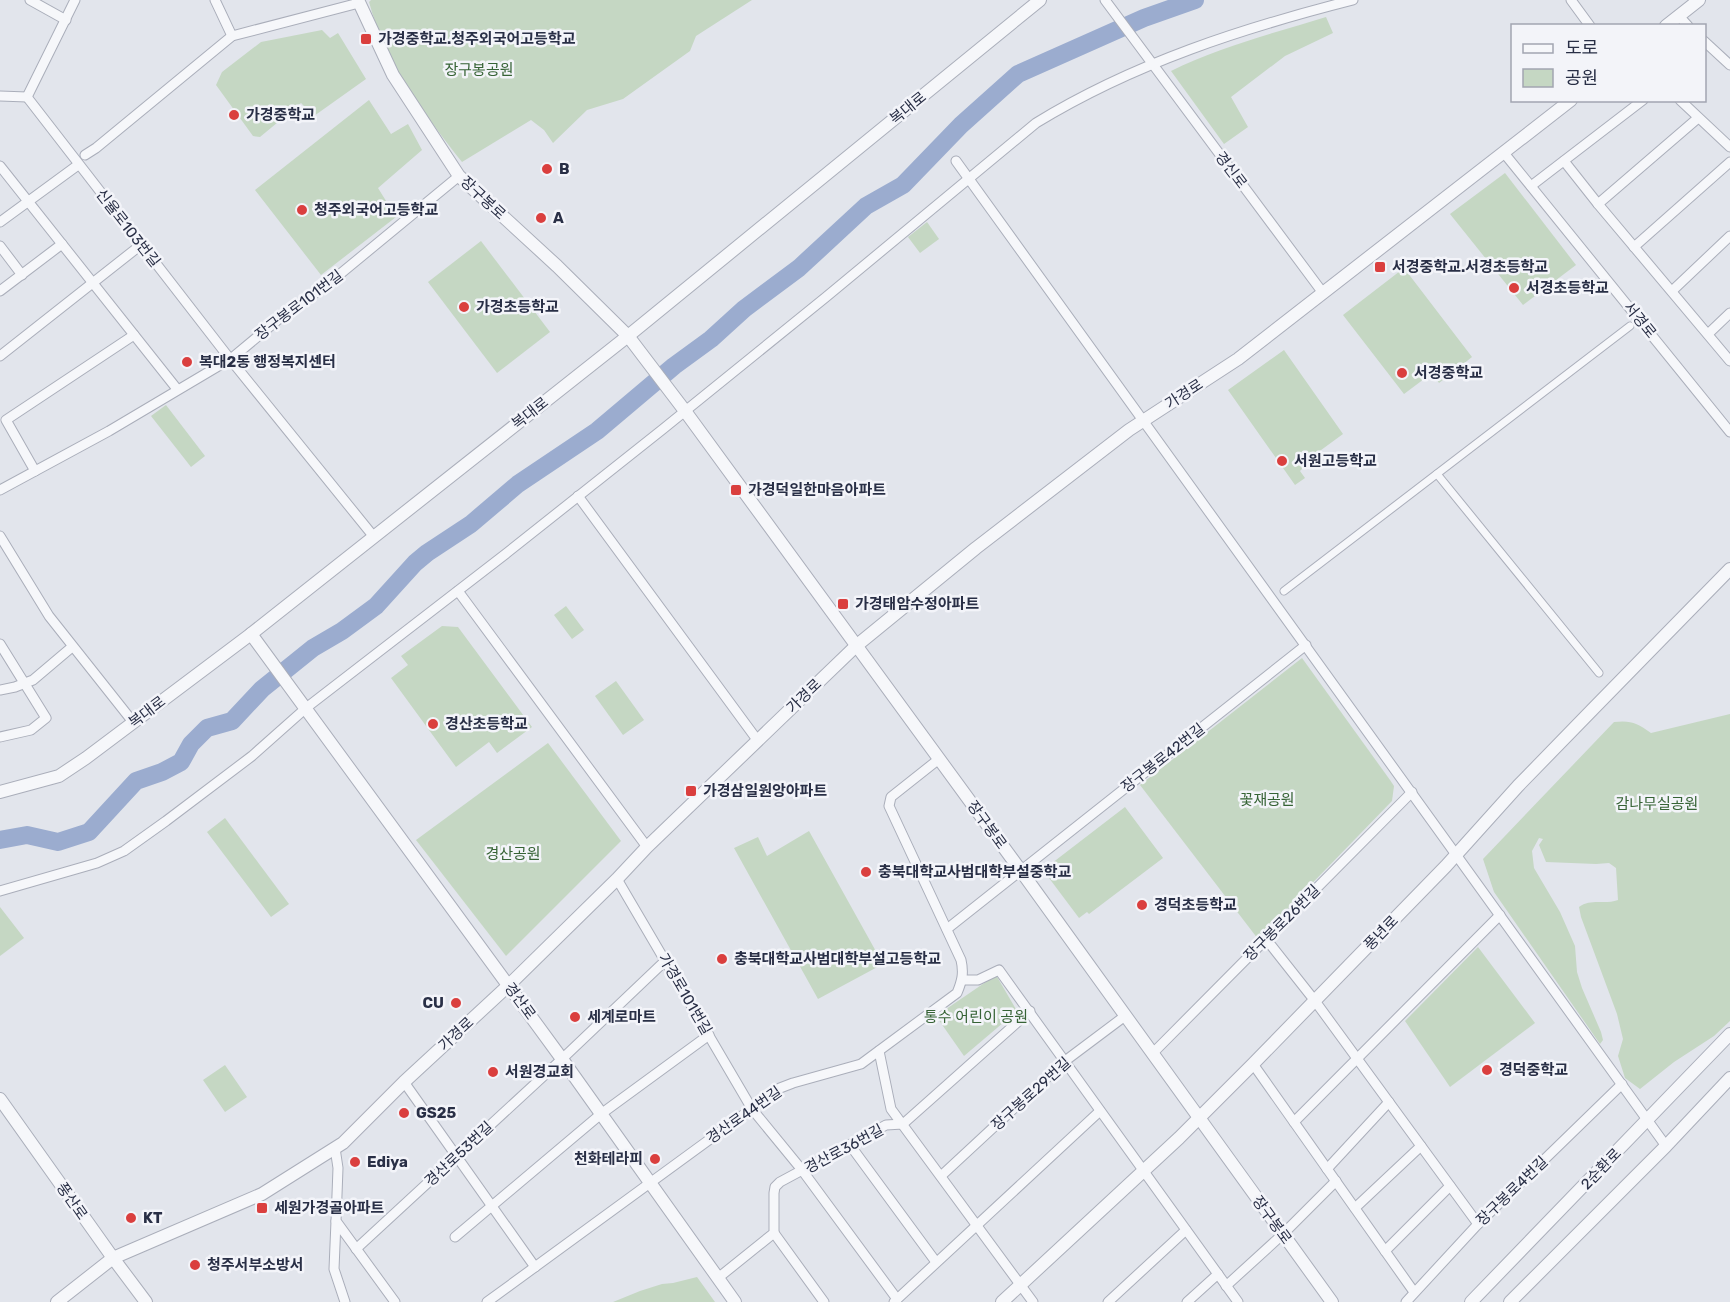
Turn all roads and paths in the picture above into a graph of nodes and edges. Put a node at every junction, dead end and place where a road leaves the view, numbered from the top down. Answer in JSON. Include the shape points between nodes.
{"nodes":[{"id":1,"x":30,"y":0,"type":"edge"},
{"id":2,"x":75,"y":0,"type":"edge"},
{"id":3,"x":215,"y":0,"type":"edge"},
{"id":4,"x":1040,"y":0,"type":"edge"},
{"id":5,"x":1105,"y":0,"type":"edge"},
{"id":6,"x":1353,"y":0,"type":"edge"},
{"id":7,"x":1571,"y":0,"type":"edge"},
{"id":8,"x":1699,"y":0,"type":"edge"},
{"id":9,"x":359,"y":1,"type":"edge"},
{"id":10,"x":1678,"y":16,"type":"junction"},
{"id":11,"x":66,"y":20,"type":"junction"},
{"id":12,"x":1589,"y":24,"type":"edge"},
{"id":13,"x":1668,"y":24,"type":"edge"},
{"id":14,"x":1686,"y":24,"type":"edge"},
{"id":15,"x":231,"y":36,"type":"junction"},
{"id":16,"x":1706,"y":43,"type":"edge"},
{"id":17,"x":1152,"y":64,"type":"junction"},
{"id":18,"x":1730,"y":65,"type":"edge"},
{"id":19,"x":0,"y":96,"type":"edge"},
{"id":20,"x":27,"y":97,"type":"junction"},
{"id":21,"x":1568,"y":102,"type":"edge"},
{"id":22,"x":1639,"y":102,"type":"edge"},
{"id":23,"x":1682,"y":102,"type":"edge"},
{"id":24,"x":1698,"y":117,"type":"junction"},
{"id":25,"x":1730,"y":147,"type":"edge"},
{"id":26,"x":1504,"y":153,"type":"junction"},
{"id":27,"x":85,"y":154,"type":"dead end"},
{"id":28,"x":1564,"y":160,"type":"junction"},
{"id":29,"x":956,"y":161,"type":"dead end"},
{"id":30,"x":1730,"y":162,"type":"edge"},
{"id":31,"x":78,"y":165,"type":"junction"},
{"id":32,"x":0,"y":166,"type":"edge"},
{"id":33,"x":459,"y":176,"type":"junction"},
{"id":34,"x":969,"y":178,"type":"junction"},
{"id":35,"x":1532,"y":186,"type":"junction"},
{"id":36,"x":28,"y":202,"type":"junction"},
{"id":37,"x":1598,"y":204,"type":"junction"},
{"id":38,"x":0,"y":222,"type":"edge"},
{"id":39,"x":1730,"y":236,"type":"edge"},
{"id":40,"x":62,"y":244,"type":"junction"},
{"id":41,"x":142,"y":244,"type":"junction"},
{"id":42,"x":0,"y":246,"type":"edge"},
{"id":43,"x":1634,"y":247,"type":"junction"},
{"id":44,"x":22,"y":275,"type":"junction"},
{"id":45,"x":92,"y":282,"type":"junction"},
{"id":46,"x":0,"y":291,"type":"edge"},
{"id":47,"x":1672,"y":291,"type":"junction"},
{"id":48,"x":1323,"y":294,"type":"junction"},
{"id":49,"x":1730,"y":313,"type":"edge"},
{"id":50,"x":1630,"y":326,"type":"dead end"},
{"id":51,"x":1708,"y":334,"type":"junction"},
{"id":52,"x":134,"y":335,"type":"junction"},
{"id":53,"x":628,"y":336,"type":"junction"},
{"id":54,"x":0,"y":356,"type":"edge"},
{"id":55,"x":230,"y":359,"type":"junction"},
{"id":56,"x":1730,"y":361,"type":"edge"},
{"id":57,"x":177,"y":389,"type":"junction"},
{"id":58,"x":684,"y":410,"type":"junction"},
{"id":59,"x":1144,"y":421,"type":"junction"},
{"id":60,"x":1730,"y":432,"type":"edge"},
{"id":61,"x":35,"y":471,"type":"junction"},
{"id":62,"x":1437,"y":474,"type":"junction"},
{"id":63,"x":0,"y":490,"type":"edge"},
{"id":64,"x":578,"y":496,"type":"junction"},
{"id":65,"x":0,"y":536,"type":"edge"},
{"id":66,"x":374,"y":537,"type":"junction"},
{"id":67,"x":1730,"y":569,"type":"edge"},
{"id":68,"x":458,"y":591,"type":"junction"},
{"id":69,"x":1284,"y":591,"type":"dead end"},
{"id":70,"x":251,"y":634,"type":"junction"},
{"id":71,"x":0,"y":644,"type":"edge"},
{"id":72,"x":1306,"y":645,"type":"junction"},
{"id":73,"x":856,"y":646,"type":"junction"},
{"id":74,"x":72,"y":647,"type":"junction"},
{"id":75,"x":1599,"y":673,"type":"dead end"},
{"id":76,"x":25,"y":684,"type":"junction"},
{"id":77,"x":0,"y":690,"type":"edge"},
{"id":78,"x":304,"y":705,"type":"junction"},
{"id":79,"x":133,"y":722,"type":"junction"},
{"id":80,"x":0,"y":737,"type":"edge"},
{"id":81,"x":758,"y":741,"type":"junction"},
{"id":82,"x":939,"y":759,"type":"junction"},
{"id":83,"x":0,"y":792,"type":"edge"},
{"id":84,"x":1412,"y":792,"type":"junction"},
{"id":85,"x":647,"y":848,"type":"junction"},
{"id":86,"x":1457,"y":855,"type":"junction"},
{"id":87,"x":1020,"y":871,"type":"junction"},
{"id":88,"x":617,"y":879,"type":"junction"},
{"id":89,"x":0,"y":891,"type":"edge"},
{"id":90,"x":1500,"y":915,"type":"junction"},
{"id":91,"x":947,"y":929,"type":"junction"},
{"id":92,"x":1266,"y":939,"type":"junction"},
{"id":93,"x":665,"y":961,"type":"junction"},
{"id":94,"x":962,"y":980,"type":"junction"},
{"id":95,"x":509,"y":985,"type":"junction"},
{"id":96,"x":1315,"y":1001,"type":"junction"},
{"id":97,"x":1030,"y":1011,"type":"junction"},
{"id":98,"x":1125,"y":1016,"type":"junction"},
{"id":99,"x":709,"y":1035,"type":"junction"},
{"id":100,"x":1730,"y":1035,"type":"edge"},
{"id":101,"x":879,"y":1051,"type":"junction"},
{"id":102,"x":1152,"y":1054,"type":"junction"},
{"id":103,"x":1357,"y":1058,"type":"junction"},
{"id":104,"x":562,"y":1059,"type":"junction"},
{"id":105,"x":1065,"y":1061,"type":"junction"},
{"id":106,"x":1253,"y":1064,"type":"junction"},
{"id":107,"x":1730,"y":1078,"type":"edge"},
{"id":108,"x":404,"y":1082,"type":"junction"},
{"id":109,"x":1622,"y":1084,"type":"junction"},
{"id":110,"x":0,"y":1099,"type":"edge"},
{"id":111,"x":1389,"y":1102,"type":"junction"},
{"id":112,"x":752,"y":1109,"type":"junction"},
{"id":113,"x":1101,"y":1111,"type":"junction"},
{"id":114,"x":601,"y":1114,"type":"junction"},
{"id":115,"x":1198,"y":1118,"type":"junction"},
{"id":116,"x":1648,"y":1120,"type":"junction"},
{"id":117,"x":1294,"y":1122,"type":"junction"},
{"id":118,"x":903,"y":1124,"type":"junction"},
{"id":119,"x":850,"y":1145,"type":"junction"},
{"id":120,"x":1420,"y":1146,"type":"junction"},
{"id":121,"x":1666,"y":1146,"type":"junction"},
{"id":122,"x":335,"y":1148,"type":"junction"},
{"id":123,"x":457,"y":1157,"type":"junction"},
{"id":124,"x":1327,"y":1169,"type":"junction"},
{"id":125,"x":802,"y":1170,"type":"junction"},
{"id":126,"x":1143,"y":1170,"type":"junction"},
{"id":127,"x":941,"y":1176,"type":"junction"},
{"id":128,"x":1335,"y":1181,"type":"junction"},
{"id":129,"x":650,"y":1183,"type":"junction"},
{"id":130,"x":1450,"y":1186,"type":"junction"},
{"id":131,"x":492,"y":1206,"type":"junction"},
{"id":132,"x":1355,"y":1208,"type":"junction"},
{"id":133,"x":336,"y":1221,"type":"junction"},
{"id":134,"x":1478,"y":1224,"type":"junction"},
{"id":135,"x":977,"y":1225,"type":"junction"},
{"id":136,"x":1186,"y":1230,"type":"junction"},
{"id":137,"x":774,"y":1233,"type":"junction"},
{"id":138,"x":1282,"y":1234,"type":"junction"},
{"id":139,"x":455,"y":1237,"type":"dead end"},
{"id":140,"x":356,"y":1249,"type":"junction"},
{"id":141,"x":1385,"y":1251,"type":"junction"},
{"id":142,"x":113,"y":1258,"type":"junction"},
{"id":143,"x":936,"y":1262,"type":"junction"},
{"id":144,"x":535,"y":1267,"type":"junction"},
{"id":145,"x":1218,"y":1274,"type":"junction"},
{"id":146,"x":718,"y":1278,"type":"junction"},
{"id":147,"x":1020,"y":1285,"type":"junction"},
{"id":148,"x":1226,"y":1286,"type":"junction"},
{"id":149,"x":1414,"y":1292,"type":"junction"},
{"id":150,"x":895,"y":1301,"type":"edge"},
{"id":151,"x":57,"y":1302,"type":"edge"},
{"id":152,"x":146,"y":1302,"type":"edge"},
{"id":153,"x":345,"y":1302,"type":"edge"},
{"id":154,"x":395,"y":1302,"type":"edge"},
{"id":155,"x":487,"y":1302,"type":"edge"},
{"id":156,"x":735,"y":1302,"type":"edge"},
{"id":157,"x":824,"y":1302,"type":"edge"},
{"id":158,"x":1002,"y":1302,"type":"edge"},
{"id":159,"x":1033,"y":1302,"type":"edge"},
{"id":160,"x":1108,"y":1302,"type":"edge"},
{"id":161,"x":1187,"y":1302,"type":"edge"},
{"id":162,"x":1239,"y":1302,"type":"edge"},
{"id":163,"x":1332,"y":1302,"type":"edge"},
{"id":164,"x":1406,"y":1302,"type":"edge"},
{"id":165,"x":1471,"y":1302,"type":"edge"},
{"id":166,"x":1510,"y":1302,"type":"edge"}],
"edges":[{"from":1,"to":11,"type":"street"},
{"from":2,"to":11,"type":"street"},
{"from":3,"to":15,"type":"street"},
{"from":4,"to":53,"type":"street","name":"복대로"},
{"from":5,"to":17,"type":"street","name":"경신로"},
{"from":6,"to":17,"type":"street","via":[[1246,29]]},
{"from":7,"to":12,"type":"street"},
{"from":8,"to":10,"type":"street"},
{"from":9,"to":15,"type":"street"},
{"from":9,"to":33,"type":"street","name":"장구봉로","via":[[393,75]]},
{"from":10,"to":13,"type":"street"},
{"from":10,"to":14,"type":"street"},
{"from":11,"to":20,"type":"street"},
{"from":15,"to":27,"type":"street"},
{"from":16,"to":18,"type":"street"},
{"from":17,"to":34,"type":"street","via":[[1036,123]]},
{"from":17,"to":48,"type":"street","name":"경신로"},
{"from":19,"to":20,"type":"street"},
{"from":20,"to":31,"type":"street","name":"신율로103번길"},
{"from":21,"to":26,"type":"street","name":"가경로"},
{"from":22,"to":28,"type":"street"},
{"from":23,"to":24,"type":"street"},
{"from":24,"to":25,"type":"street"},
{"from":24,"to":37,"type":"street"},
{"from":26,"to":35,"type":"street","name":"서경로"},
{"from":26,"to":48,"type":"street","name":"가경로"},
{"from":28,"to":35,"type":"street"},
{"from":28,"to":37,"type":"street"},
{"from":29,"to":34,"type":"street"},
{"from":30,"to":43,"type":"street"},
{"from":31,"to":36,"type":"street"},
{"from":31,"to":41,"type":"street","name":"신율로103번길"},
{"from":32,"to":36,"type":"street"},
{"from":33,"to":53,"type":"street","name":"장구봉로"},
{"from":33,"to":55,"type":"street","name":"장구봉로101번길"},
{"from":34,"to":58,"type":"street"},
{"from":34,"to":59,"type":"street"},
{"from":35,"to":60,"type":"street","name":"서경로"},
{"from":36,"to":38,"type":"street"},
{"from":36,"to":40,"type":"street"},
{"from":37,"to":43,"type":"street"},
{"from":39,"to":47,"type":"street"},
{"from":40,"to":44,"type":"street"},
{"from":40,"to":45,"type":"street"},
{"from":41,"to":45,"type":"street"},
{"from":41,"to":55,"type":"street","name":"신율로103번길"},
{"from":42,"to":44,"type":"street"},
{"from":43,"to":47,"type":"street"},
{"from":44,"to":46,"type":"street"},
{"from":45,"to":52,"type":"street"},
{"from":45,"to":54,"type":"street"},
{"from":47,"to":51,"type":"street"},
{"from":48,"to":59,"type":"street","name":"가경로","via":[[1238,359]]},
{"from":49,"to":51,"type":"street"},
{"from":50,"to":62,"type":"street"},
{"from":51,"to":56,"type":"street"},
{"from":52,"to":57,"type":"street"},
{"from":52,"to":61,"type":"street","via":[[6,420]]},
{"from":53,"to":58,"type":"street","name":"장구봉로"},
{"from":53,"to":66,"type":"street","name":"복대로"},
{"from":55,"to":57,"type":"street","name":"장구봉로101번길"},
{"from":55,"to":66,"type":"street","name":"신율로103번길"},
{"from":57,"to":61,"type":"street","name":"장구봉로101번길"},
{"from":58,"to":64,"type":"street"},
{"from":58,"to":73,"type":"street","name":"장구봉로"},
{"from":59,"to":72,"type":"street"},
{"from":59,"to":73,"type":"street","name":"가경로","via":[[976,548]]},
{"from":61,"to":63,"type":"street","name":"장구봉로101번길"},
{"from":62,"to":69,"type":"street"},
{"from":62,"to":75,"type":"street"},
{"from":64,"to":68,"type":"street"},
{"from":64,"to":81,"type":"street"},
{"from":65,"to":74,"type":"street"},
{"from":66,"to":70,"type":"street","name":"복대로"},
{"from":67,"to":86,"type":"street","name":"풍년로","via":[[1518,786]]},
{"from":68,"to":78,"type":"street"},
{"from":68,"to":85,"type":"street"},
{"from":70,"to":78,"type":"street","name":"경산로"},
{"from":70,"to":79,"type":"street","name":"복대로"},
{"from":71,"to":76,"type":"street"},
{"from":72,"to":84,"type":"street"},
{"from":72,"to":87,"type":"street","name":"장구봉로42번길"},
{"from":73,"to":81,"type":"street","name":"가경로"},
{"from":73,"to":82,"type":"street","name":"장구봉로"},
{"from":74,"to":76,"type":"street"},
{"from":74,"to":79,"type":"street"},
{"from":76,"to":77,"type":"street"},
{"from":76,"to":80,"type":"street","via":[[46,718],[31,730]]},
{"from":78,"to":89,"type":"street","via":[[252,756],[124,851],[97,863]]},
{"from":78,"to":95,"type":"street","name":"경산로"},
{"from":79,"to":83,"type":"street","name":"복대로","via":[[60,776]]},
{"from":81,"to":85,"type":"street","name":"가경로"},
{"from":82,"to":87,"type":"street","name":"장구봉로"},
{"from":82,"to":91,"type":"street","via":[[891,797],[889,806]]},
{"from":84,"to":86,"type":"street"},
{"from":84,"to":92,"type":"street","name":"장구봉로26번길"},
{"from":85,"to":88,"type":"street","name":"가경로"},
{"from":86,"to":90,"type":"street"},
{"from":86,"to":96,"type":"street","name":"풍년로"},
{"from":87,"to":91,"type":"street","name":"장구봉로42번길"},
{"from":87,"to":98,"type":"street","name":"장구봉로"},
{"from":88,"to":93,"type":"street","name":"가경로101번길"},
{"from":88,"to":95,"type":"street","name":"가경로"},
{"from":90,"to":103,"type":"street"},
{"from":90,"to":109,"type":"street"},
{"from":91,"to":94,"type":"street","via":[[960,960]]},
{"from":92,"to":96,"type":"street"},
{"from":92,"to":102,"type":"street","name":"장구봉로26번길"},
{"from":93,"to":99,"type":"street","name":"가경로101번길"},
{"from":93,"to":104,"type":"street","name":"경산로53번길"},
{"from":94,"to":97,"type":"street","via":[[978,980],[999,970]]},
{"from":94,"to":101,"type":"street","name":"경산로44번길","via":[[957,993]]},
{"from":95,"to":104,"type":"street","name":"경산로"},
{"from":95,"to":108,"type":"street","name":"가경로"},
{"from":96,"to":103,"type":"street"},
{"from":96,"to":106,"type":"street","name":"풍년로"},
{"from":97,"to":105,"type":"street"},
{"from":97,"to":118,"type":"street","name":"경산로36번길"},
{"from":98,"to":102,"type":"street","name":"장구봉로"},
{"from":98,"to":105,"type":"street","name":"장구봉로29번길"},
{"from":99,"to":112,"type":"street","name":"가경로101번길"},
{"from":99,"to":114,"type":"street"},
{"from":100,"to":116,"type":"street","name":"2순환로"},
{"from":101,"to":112,"type":"street","name":"경산로44번길","via":[[861,1064],[780,1088]]},
{"from":101,"to":118,"type":"street","via":[[891,1108]]},
{"from":102,"to":115,"type":"street","name":"장구봉로"},
{"from":103,"to":111,"type":"street"},
{"from":103,"to":117,"type":"street"},
{"from":104,"to":114,"type":"street","name":"경산로"},
{"from":104,"to":123,"type":"street","name":"경산로53번길"},
{"from":105,"to":113,"type":"street"},
{"from":105,"to":127,"type":"street","name":"장구봉로29번길"},
{"from":106,"to":115,"type":"street","name":"풍년로"},
{"from":106,"to":117,"type":"street"},
{"from":107,"to":121,"type":"street","name":"2순환로"},
{"from":108,"to":122,"type":"street","name":"가경로"},
{"from":108,"to":123,"type":"street"},
{"from":109,"to":116,"type":"street"},
{"from":109,"to":134,"type":"street","name":"장구봉로4번길"},
{"from":110,"to":142,"type":"street","name":"풍산로"},
{"from":111,"to":120,"type":"street"},
{"from":111,"to":124,"type":"street"},
{"from":112,"to":125,"type":"street","name":"가경로101번길"},
{"from":112,"to":129,"type":"street","name":"경산로44번길"},
{"from":113,"to":126,"type":"street"},
{"from":113,"to":135,"type":"street"},
{"from":114,"to":129,"type":"street","name":"경산로"},
{"from":114,"to":131,"type":"street"},
{"from":115,"to":126,"type":"street","name":"풍년로"},
{"from":115,"to":138,"type":"street","name":"장구봉로"},
{"from":116,"to":121,"type":"street"},
{"from":116,"to":165,"type":"street","name":"2순환로"},
{"from":117,"to":124,"type":"street"},
{"from":118,"to":119,"type":"street","name":"경산로36번길","via":[[886,1125]]},
{"from":118,"to":127,"type":"street"},
{"from":119,"to":125,"type":"street","name":"경산로36번길"},
{"from":119,"to":143,"type":"street"},
{"from":120,"to":130,"type":"street"},
{"from":120,"to":132,"type":"street"},
{"from":121,"to":166,"type":"street","name":"2순환로"},
{"from":122,"to":133,"type":"street"},
{"from":122,"to":142,"type":"street","name":"가경로","via":[[262,1194]]},
{"from":123,"to":131,"type":"street"},
{"from":123,"to":140,"type":"street","name":"경산로53번길"},
{"from":124,"to":128,"type":"street"},
{"from":125,"to":137,"type":"street","name":"경산로36번길","via":[[775,1187]]},
{"from":125,"to":150,"type":"street","name":"가경로101번길"},
{"from":126,"to":136,"type":"street"},
{"from":126,"to":147,"type":"street","name":"풍년로"},
{"from":127,"to":135,"type":"street"},
{"from":128,"to":132,"type":"street"},
{"from":128,"to":138,"type":"street"},
{"from":129,"to":144,"type":"street","name":"경산로44번길"},
{"from":129,"to":146,"type":"street","name":"경산로"},
{"from":130,"to":134,"type":"street"},
{"from":130,"to":141,"type":"street"},
{"from":131,"to":139,"type":"street"},
{"from":131,"to":144,"type":"street"},
{"from":132,"to":141,"type":"street"},
{"from":133,"to":140,"type":"street"},
{"from":133,"to":153,"type":"street","via":[[334,1269]]},
{"from":134,"to":149,"type":"street","name":"장구봉로4번길"},
{"from":135,"to":143,"type":"street"},
{"from":135,"to":147,"type":"street"},
{"from":136,"to":145,"type":"street"},
{"from":136,"to":160,"type":"street"},
{"from":137,"to":146,"type":"street"},
{"from":137,"to":157,"type":"street"},
{"from":138,"to":148,"type":"street"},
{"from":138,"to":163,"type":"street","name":"장구봉로"},
{"from":140,"to":154,"type":"street"},
{"from":141,"to":149,"type":"street"},
{"from":142,"to":151,"type":"street","name":"가경로"},
{"from":142,"to":152,"type":"street","name":"풍산로"},
{"from":143,"to":150,"type":"street"},
{"from":144,"to":155,"type":"street","name":"경산로44번길"},
{"from":145,"to":148,"type":"street"},
{"from":145,"to":161,"type":"street"},
{"from":146,"to":156,"type":"street","name":"경산로"},
{"from":147,"to":158,"type":"street","name":"풍년로"},
{"from":147,"to":159,"type":"street"},
{"from":148,"to":162,"type":"street"},
{"from":149,"to":164,"type":"street","name":"장구봉로4번길"}]}
